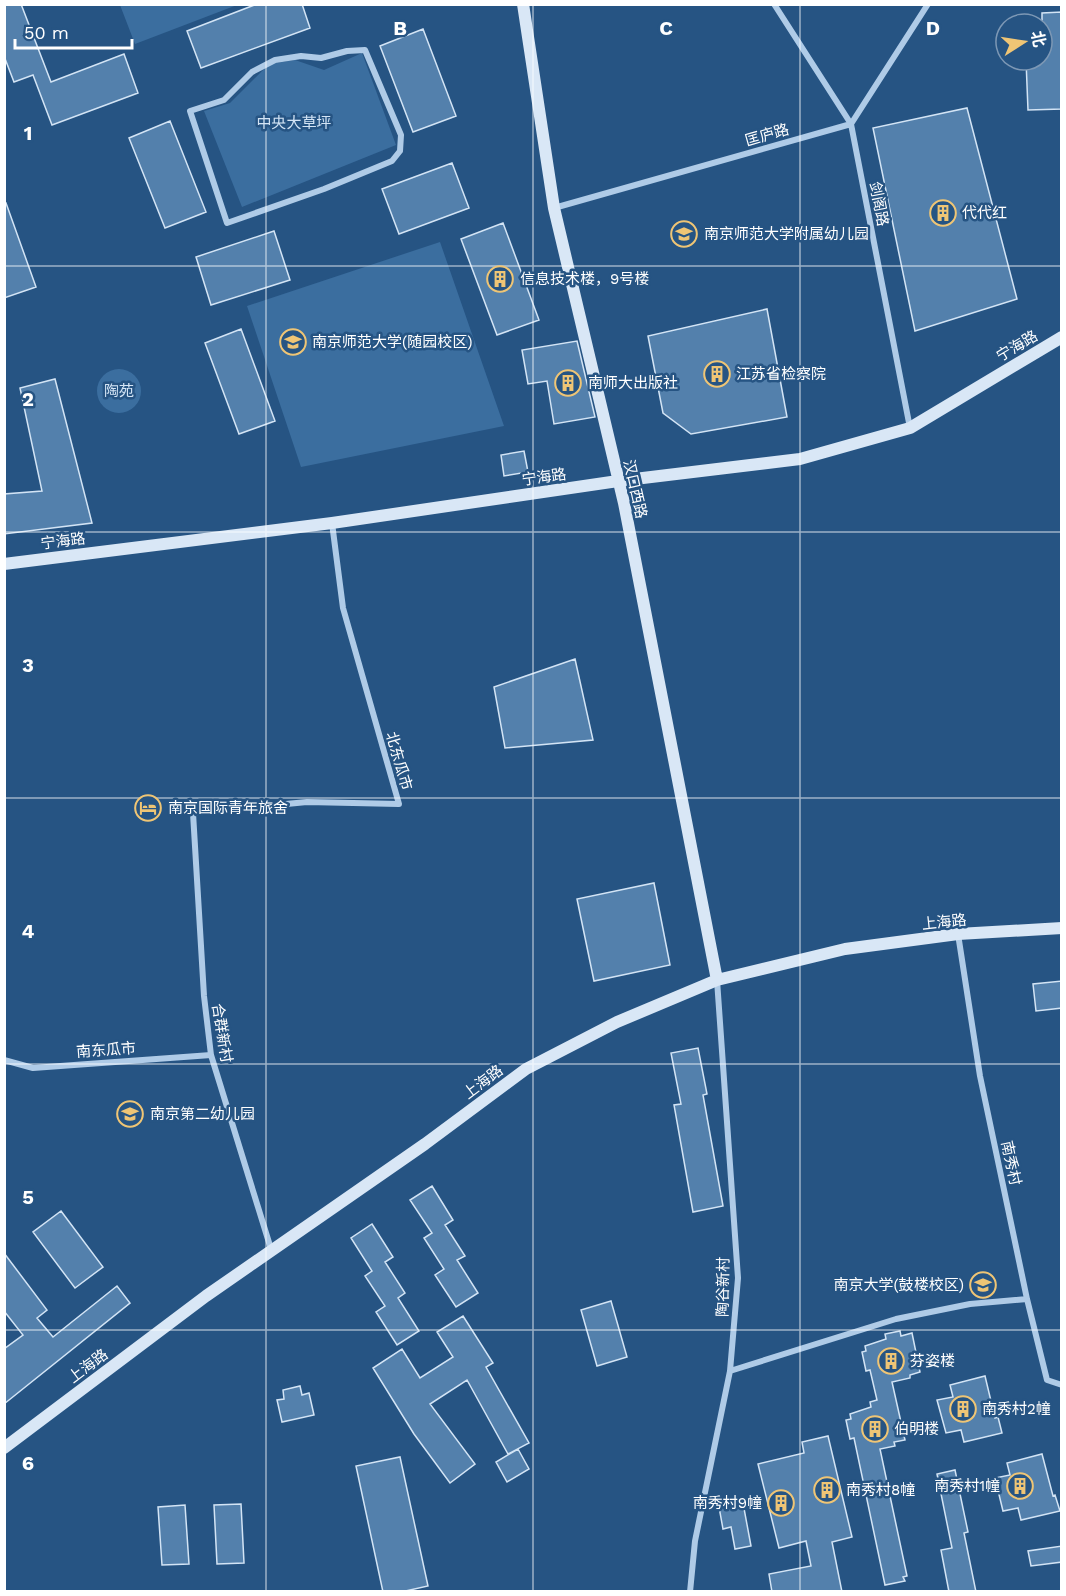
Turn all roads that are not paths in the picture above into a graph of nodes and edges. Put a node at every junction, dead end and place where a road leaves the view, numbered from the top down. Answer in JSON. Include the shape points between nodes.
{"nodes":[{"id":1,"x":523,"y":4,"type":"edge"},
{"id":2,"x":774,"y":4,"type":"edge"},
{"id":3,"x":928,"y":4,"type":"edge"},
{"id":4,"x":851,"y":123,"type":"junction"},
{"id":5,"x":554,"y":208,"type":"junction"},
{"id":6,"x":227,"y":223,"type":"joint"},
{"id":7,"x":1062,"y":337,"type":"edge"},
{"id":8,"x":910,"y":428,"type":"junction"},
{"id":9,"x":618,"y":482,"type":"junction"},
{"id":10,"x":332,"y":523,"type":"junction"},
{"id":11,"x":4,"y":564,"type":"edge"},
{"id":12,"x":193,"y":813,"type":"joint"},
{"id":13,"x":1062,"y":928,"type":"edge"},
{"id":14,"x":958,"y":934,"type":"junction"},
{"id":15,"x":717,"y":980,"type":"junction"},
{"id":16,"x":211,"y":1055,"type":"junction"},
{"id":17,"x":4,"y":1060,"type":"edge"},
{"id":18,"x":271,"y":1249,"type":"junction"},
{"id":19,"x":1027,"y":1299,"type":"junction"},
{"id":20,"x":730,"y":1371,"type":"junction"},
{"id":21,"x":1062,"y":1385,"type":"edge"},
{"id":22,"x":4,"y":1448,"type":"edge"},
{"id":23,"x":690,"y":1592,"type":"edge"}],
"edges":[{"from":1,"to":5,"type":"street","name":"汉口西路"},
{"from":2,"to":4,"type":"street","name":"剑阁路"},
{"from":3,"to":4,"type":"street"},
{"from":4,"to":5,"type":"street","name":"匡庐路"},
{"from":4,"to":8,"type":"street","name":"剑阁路"},
{"from":5,"to":9,"type":"street","name":"汉口西路"},
{"from":6,"to":6,"type":"street","via":[[392,161],[400,151],[401,135],[365,50],[321,58],[274,60],[252,72],[224,100],[190,111]]},
{"from":7,"to":8,"type":"street","name":"宁海路"},
{"from":8,"to":9,"type":"street","name":"宁海路","via":[[800,459]]},
{"from":9,"to":10,"type":"street","name":"宁海路"},
{"from":9,"to":15,"type":"street","name":"汉口西路"},
{"from":10,"to":11,"type":"street","name":"宁海路"},
{"from":10,"to":12,"type":"street","name":"北东瓜市","via":[[343,608],[399,804],[307,802]]},
{"from":12,"to":16,"type":"street","name":"合群新村"},
{"from":13,"to":14,"type":"street","name":"上海路"},
{"from":14,"to":15,"type":"street","name":"上海路","via":[[845,949]]},
{"from":14,"to":19,"type":"street","name":"南秀村","via":[[980,1076]]},
{"from":15,"to":18,"type":"street","name":"上海路","via":[[617,1022],[526,1069],[425,1144]]},
{"from":15,"to":20,"type":"street","name":"陶谷新村","via":[[738,1278]]},
{"from":16,"to":17,"type":"street","name":"南东瓜市","via":[[33,1068]]},
{"from":16,"to":18,"type":"street","name":"合群新村"},
{"from":18,"to":22,"type":"street","name":"上海路"},
{"from":19,"to":20,"type":"street","via":[[970,1304],[896,1319]]},
{"from":19,"to":21,"type":"street","name":"南秀村","via":[[1047,1380]]},
{"from":20,"to":23,"type":"street","name":"陶谷新村","via":[[695,1541]]}]}
